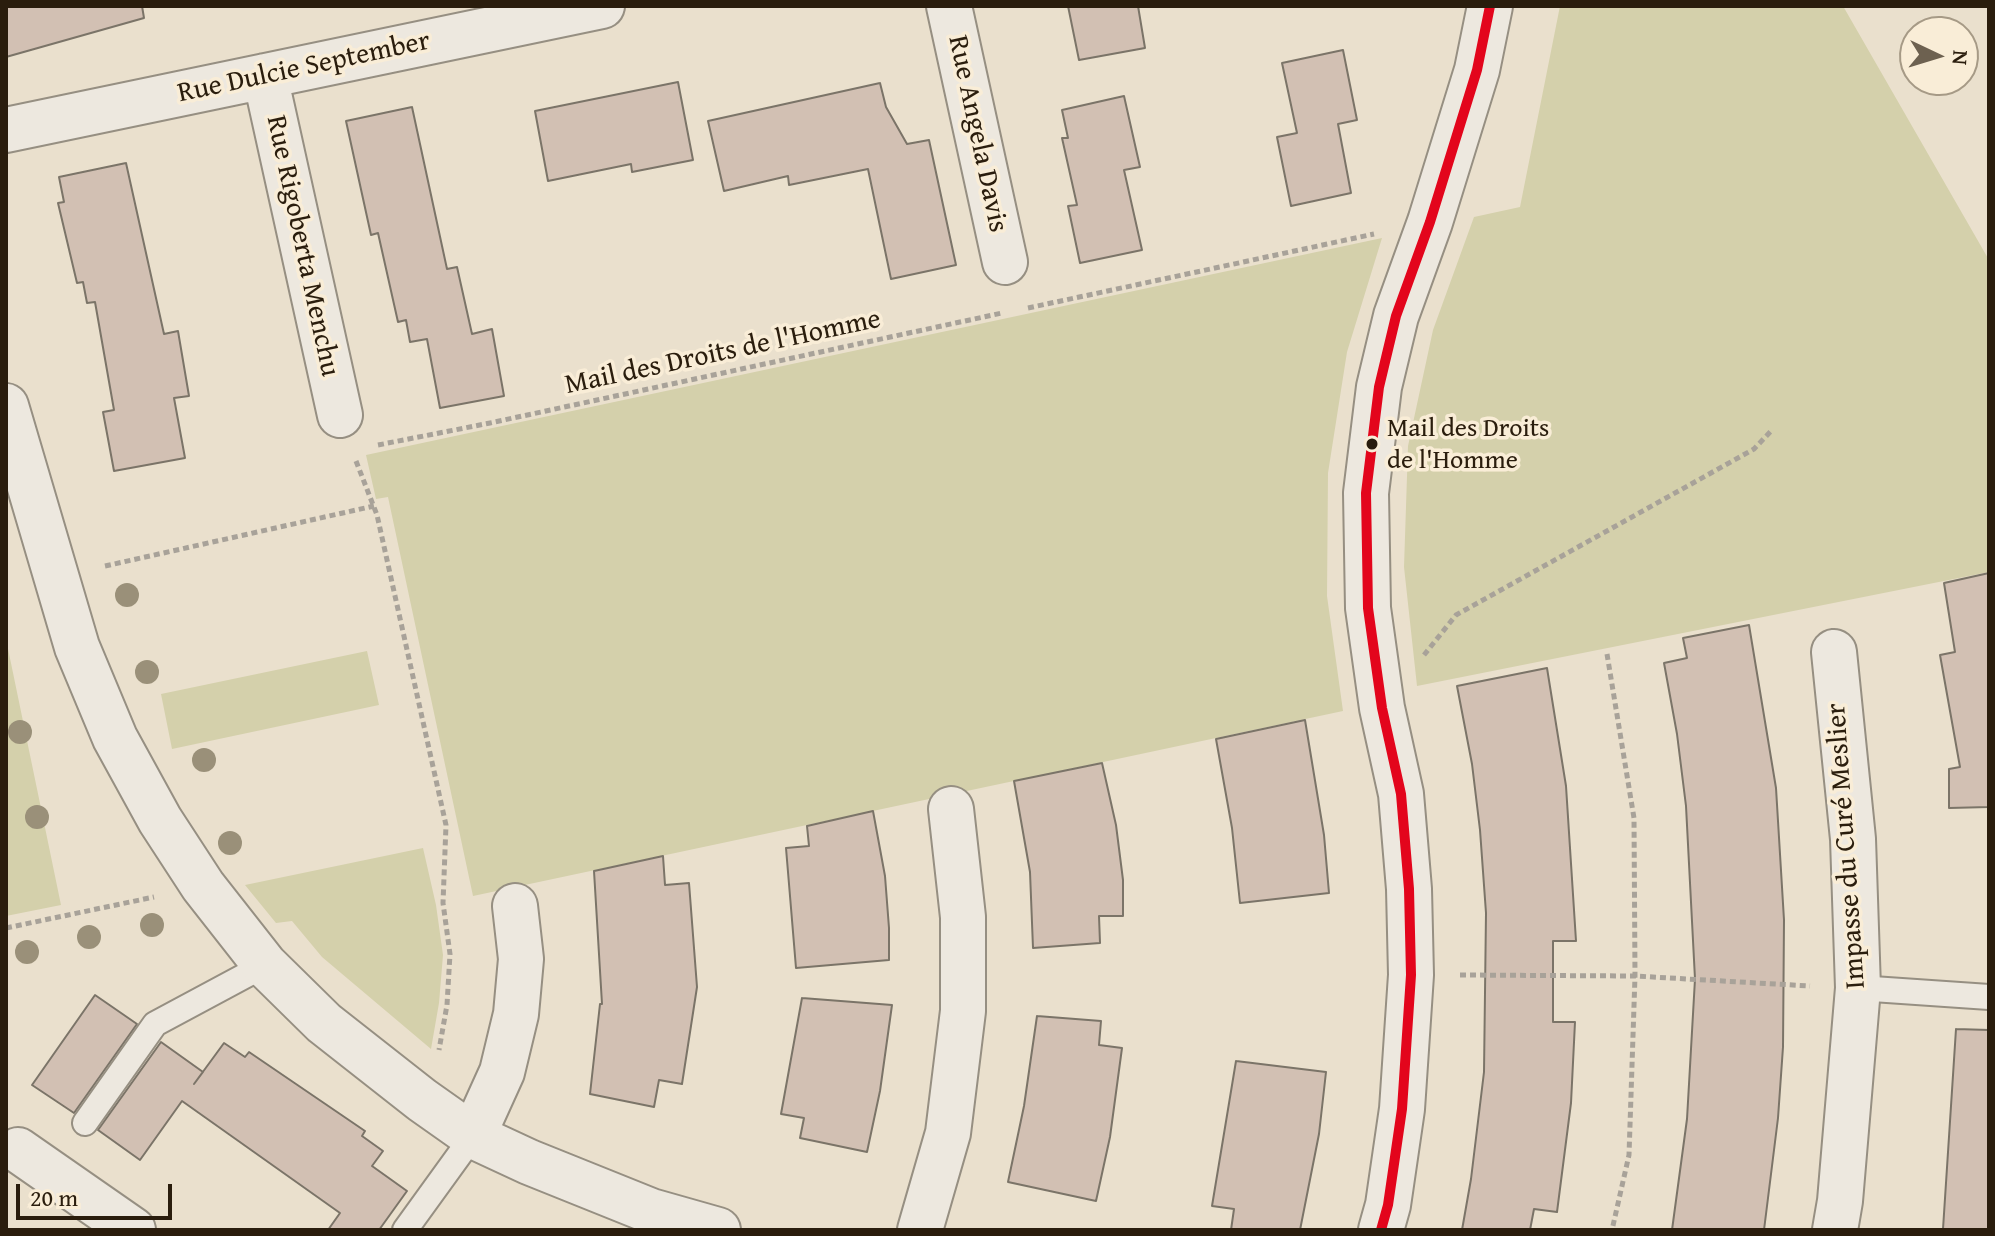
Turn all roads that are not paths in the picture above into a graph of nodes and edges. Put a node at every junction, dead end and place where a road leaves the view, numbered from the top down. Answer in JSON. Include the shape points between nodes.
{"nodes":[{"id":1,"x":602,"y":6,"type":"edge"},
{"id":2,"x":949,"y":6,"type":"edge"},
{"id":3,"x":1490,"y":6,"type":"edge"},
{"id":4,"x":265,"y":76,"type":"junction"},
{"id":5,"x":6,"y":130,"type":"edge"},
{"id":6,"x":1005,"y":262,"type":"dead end"},
{"id":7,"x":9,"y":425,"type":"edge"},
{"id":8,"x":346,"y":432,"type":"road end"},
{"id":9,"x":1834,"y":652,"type":"dead end"},
{"id":10,"x":951,"y":809,"type":"dead end"},
{"id":11,"x":515,"y":906,"type":"dead end"},
{"id":12,"x":265,"y":965,"type":"junction"},
{"id":13,"x":1858,"y":988,"type":"junction"},
{"id":14,"x":1989,"y":997,"type":"edge"},
{"id":15,"x":85,"y":1123,"type":"dead end"},
{"id":16,"x":473,"y":1136,"type":"junction"},
{"id":17,"x":18,"y":1150,"type":"dead end"},
{"id":18,"x":713,"y":1229,"type":"edge"},
{"id":19,"x":133,"y":1230,"type":"edge"},
{"id":20,"x":405,"y":1230,"type":"edge"},
{"id":21,"x":920,"y":1230,"type":"edge"},
{"id":22,"x":1381,"y":1230,"type":"edge"},
{"id":23,"x":1835,"y":1230,"type":"edge"}],
"edges":[{"from":1,"to":4,"type":"street","name":"Rue Dulcie September"},
{"from":2,"to":6,"type":"street","name":"Rue Angela Davis"},
{"from":3,"to":22,"type":"street","via":[[1477,70],[1396,316],[1379,387],[1366,493],[1368,608],[1401,794],[1411,975],[1402,1109]]},
{"from":4,"to":5,"type":"street","name":"Rue Dulcie September"},
{"from":4,"to":8,"type":"street","name":"Rue Rigoberta Menchu"},
{"from":7,"to":12,"type":"street","via":[[77,647],[115,738],[203,886]]},
{"from":9,"to":13,"type":"street","name":"Impasse du Curé Meslier","via":[[1853,839]]},
{"from":10,"to":21,"type":"street","via":[[963,917],[963,1011],[948,1133]]},
{"from":11,"to":16,"type":"street","via":[[521,959],[516,1014],[502,1072]]},
{"from":12,"to":15,"type":"lane","via":[[155,1024]]},
{"from":12,"to":16,"type":"street","via":[[324,1023]]},
{"from":13,"to":14,"type":"lane"},
{"from":13,"to":23,"type":"street","name":"Impasse du Curé Meslier"},
{"from":16,"to":18,"type":"street","via":[[651,1211]]},
{"from":16,"to":20,"type":"lane"},
{"from":17,"to":19,"type":"street"}]}
